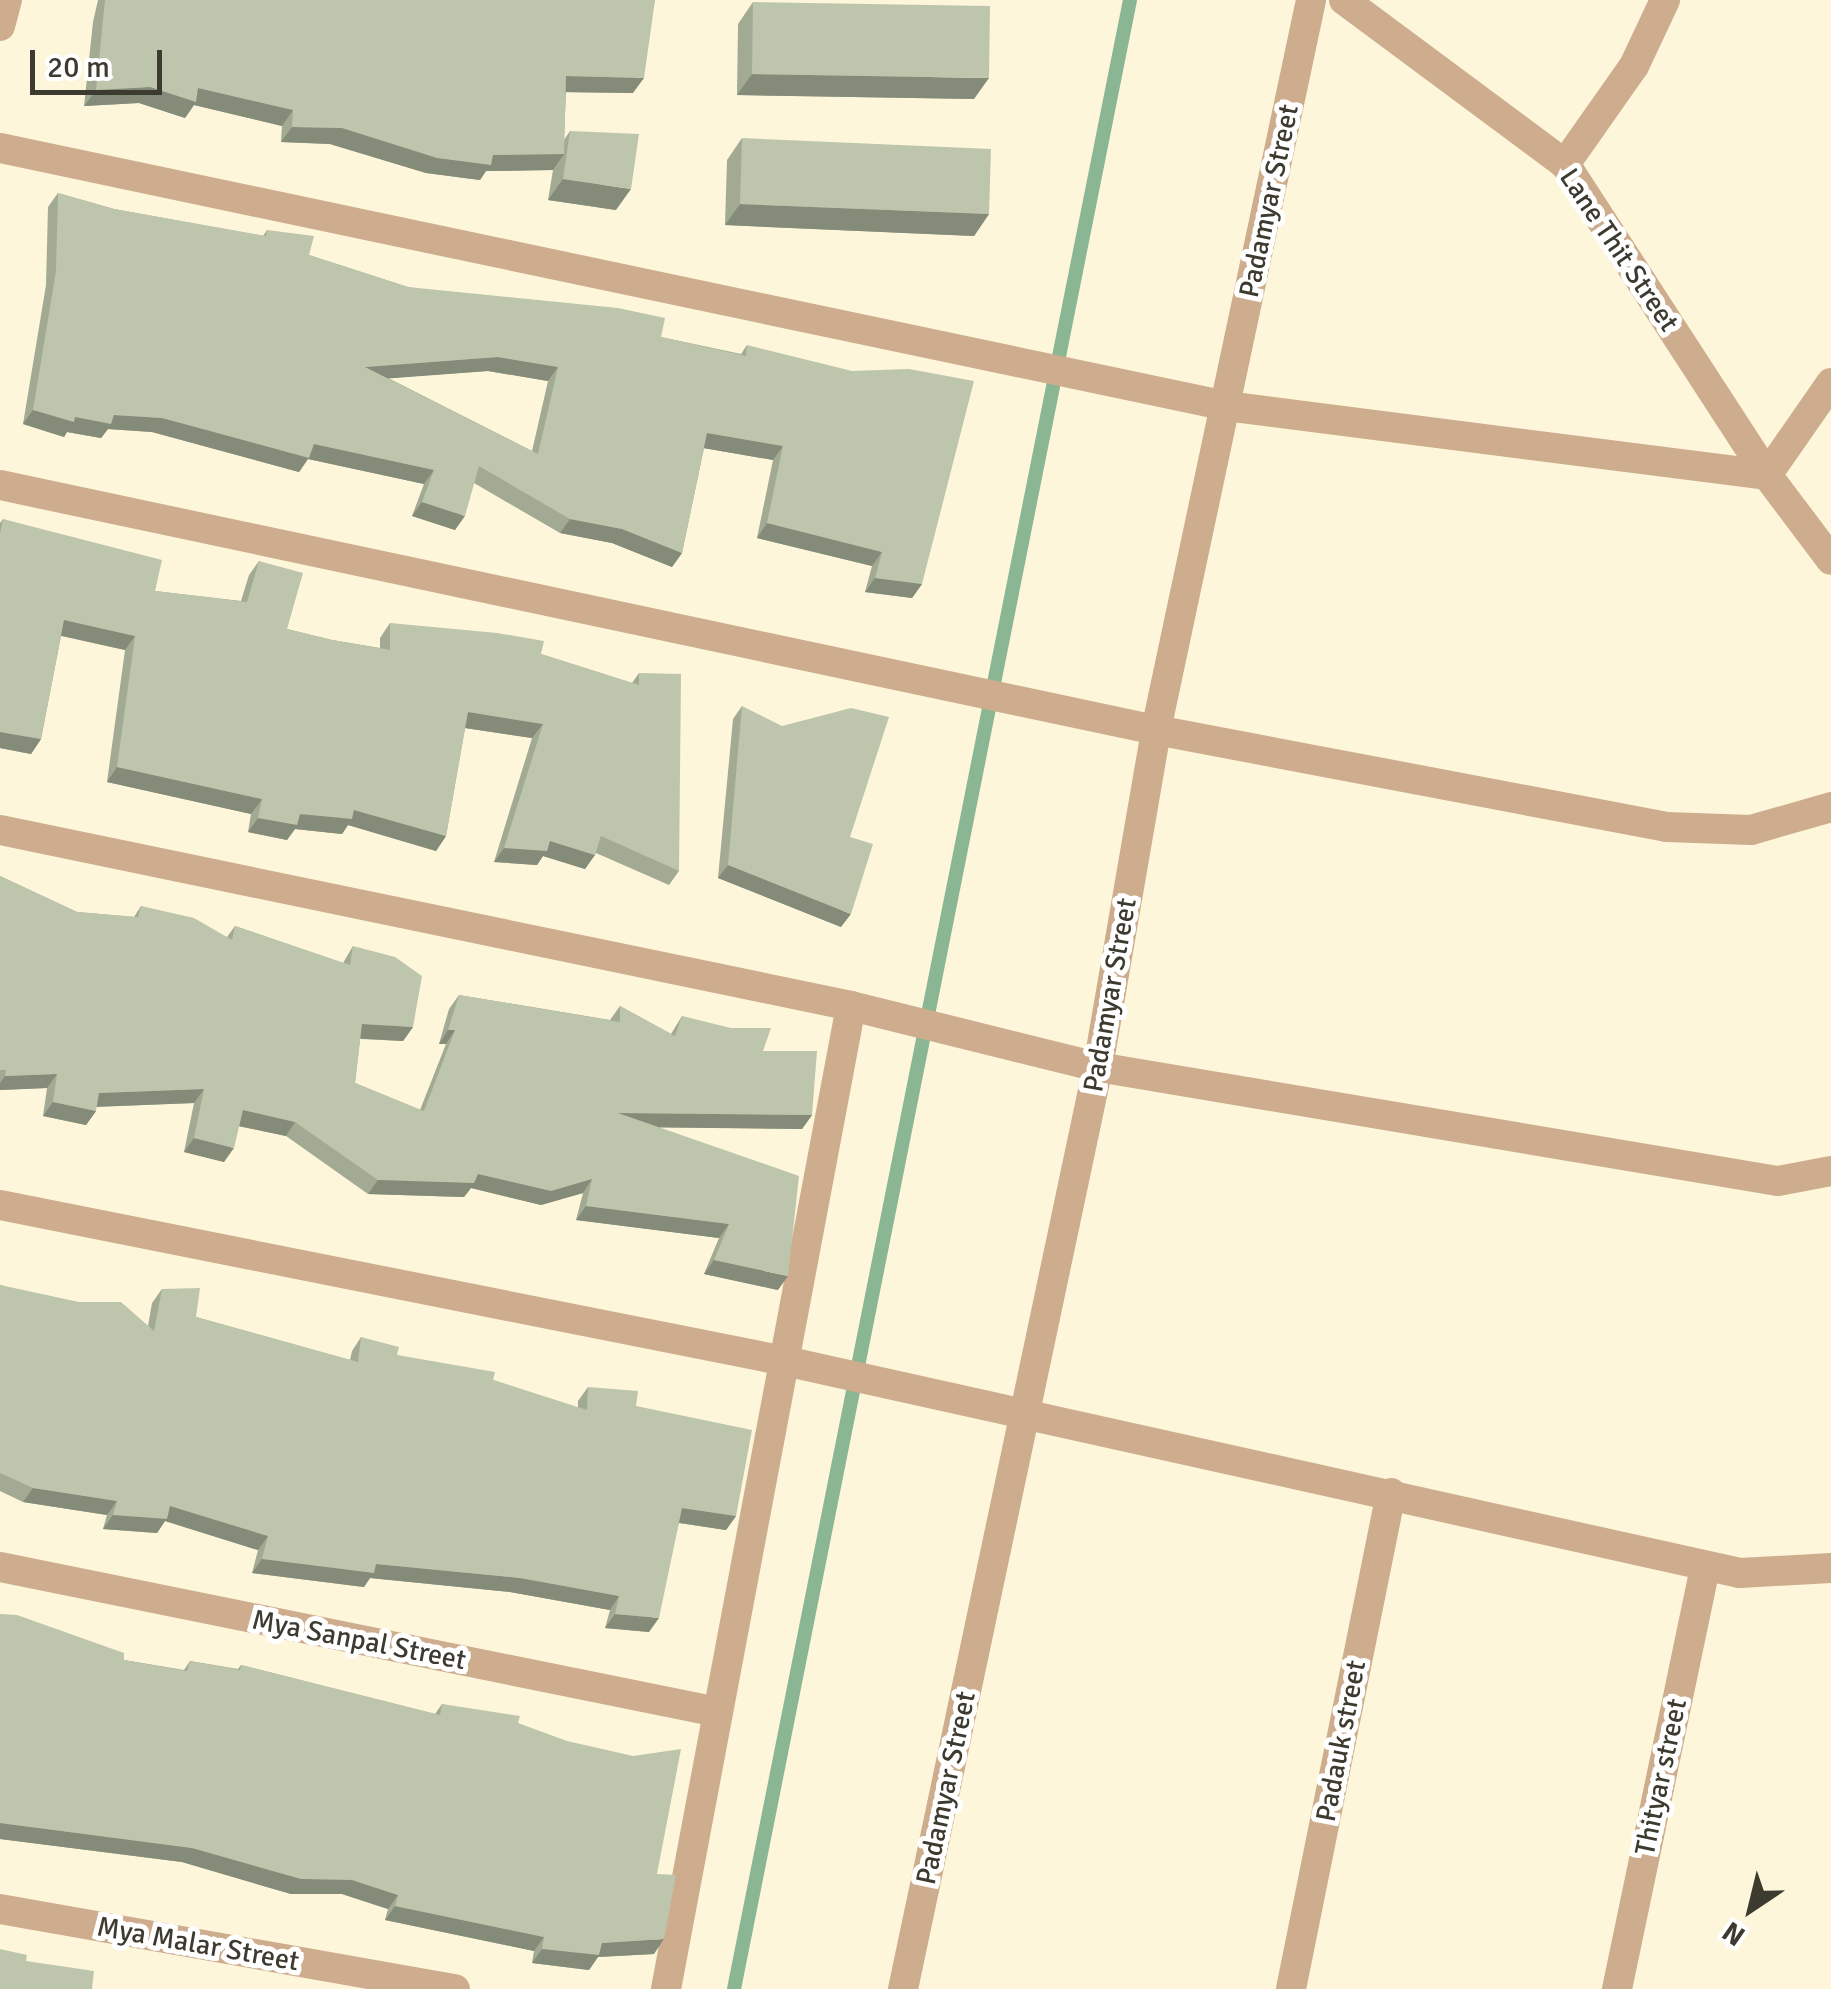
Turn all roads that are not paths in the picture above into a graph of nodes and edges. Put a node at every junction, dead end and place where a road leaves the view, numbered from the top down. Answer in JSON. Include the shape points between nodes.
{"nodes":[{"id":1,"x":7,"y":0,"type":"edge"},
{"id":2,"x":1311,"y":0,"type":"edge"},
{"id":3,"x":1344,"y":0,"type":"edge"},
{"id":4,"x":1666,"y":0,"type":"edge"},
{"id":5,"x":0,"y":26,"type":"edge"},
{"id":6,"x":0,"y":148,"type":"edge"},
{"id":7,"x":1565,"y":164,"type":"junction"},
{"id":8,"x":1831,"y":383,"type":"edge"},
{"id":9,"x":1226,"y":406,"type":"junction"},
{"id":10,"x":1767,"y":475,"type":"junction"},
{"id":11,"x":0,"y":485,"type":"edge"},
{"id":12,"x":1831,"y":560,"type":"edge"},
{"id":13,"x":1156,"y":730,"type":"junction"},
{"id":14,"x":1831,"y":807,"type":"edge"},
{"id":15,"x":0,"y":830,"type":"edge"},
{"id":16,"x":852,"y":1006,"type":"junction"},
{"id":17,"x":1098,"y":1067,"type":"junction"},
{"id":18,"x":1831,"y":1171,"type":"edge"},
{"id":19,"x":0,"y":1206,"type":"edge"},
{"id":20,"x":784,"y":1361,"type":"junction"},
{"id":21,"x":1025,"y":1418,"type":"junction"},
{"id":22,"x":1391,"y":1493,"type":"junction"},
{"id":23,"x":1706,"y":1566,"type":"junction"},
{"id":24,"x":0,"y":1567,"type":"edge"},
{"id":25,"x":1831,"y":1568,"type":"edge"},
{"id":26,"x":718,"y":1712,"type":"junction"},
{"id":27,"x":0,"y":1909,"type":"edge"},
{"id":28,"x":455,"y":1989,"type":"edge"},
{"id":29,"x":666,"y":1989,"type":"edge"},
{"id":30,"x":903,"y":1989,"type":"edge"},
{"id":31,"x":1291,"y":1989,"type":"edge"},
{"id":32,"x":1617,"y":1989,"type":"edge"}],
"edges":[{"from":1,"to":5,"type":"street"},
{"from":2,"to":9,"type":"street","name":"Padamyar Street"},
{"from":3,"to":7,"type":"street","name":"Lane Thit Street"},
{"from":4,"to":7,"type":"street","via":[[1634,66]]},
{"from":6,"to":9,"type":"street"},
{"from":7,"to":10,"type":"street","name":"Lane Thit Street"},
{"from":8,"to":10,"type":"street"},
{"from":9,"to":10,"type":"street"},
{"from":9,"to":13,"type":"street","name":"Padamyar Street"},
{"from":10,"to":12,"type":"street","name":"Lane Thit Street"},
{"from":11,"to":13,"type":"street"},
{"from":13,"to":14,"type":"street","via":[[1666,827],[1751,830]]},
{"from":13,"to":17,"type":"street","name":"Padamyar Street"},
{"from":15,"to":16,"type":"street"},
{"from":16,"to":17,"type":"street"},
{"from":16,"to":20,"type":"street"},
{"from":17,"to":18,"type":"street","via":[[1778,1181]]},
{"from":17,"to":21,"type":"street","name":"Padamyar Street"},
{"from":19,"to":20,"type":"street"},
{"from":20,"to":21,"type":"street"},
{"from":20,"to":26,"type":"street"},
{"from":21,"to":22,"type":"street"},
{"from":21,"to":30,"type":"street","name":"Padamyar Street"},
{"from":22,"to":23,"type":"street"},
{"from":22,"to":31,"type":"street","name":"Padauk street"},
{"from":23,"to":25,"type":"street","via":[[1740,1573]]},
{"from":23,"to":32,"type":"street","name":"Thityar street"},
{"from":24,"to":26,"type":"street","name":"Mya Sanpal Street"},
{"from":26,"to":29,"type":"street"},
{"from":27,"to":28,"type":"street","name":"Mya Malar Street"}]}
